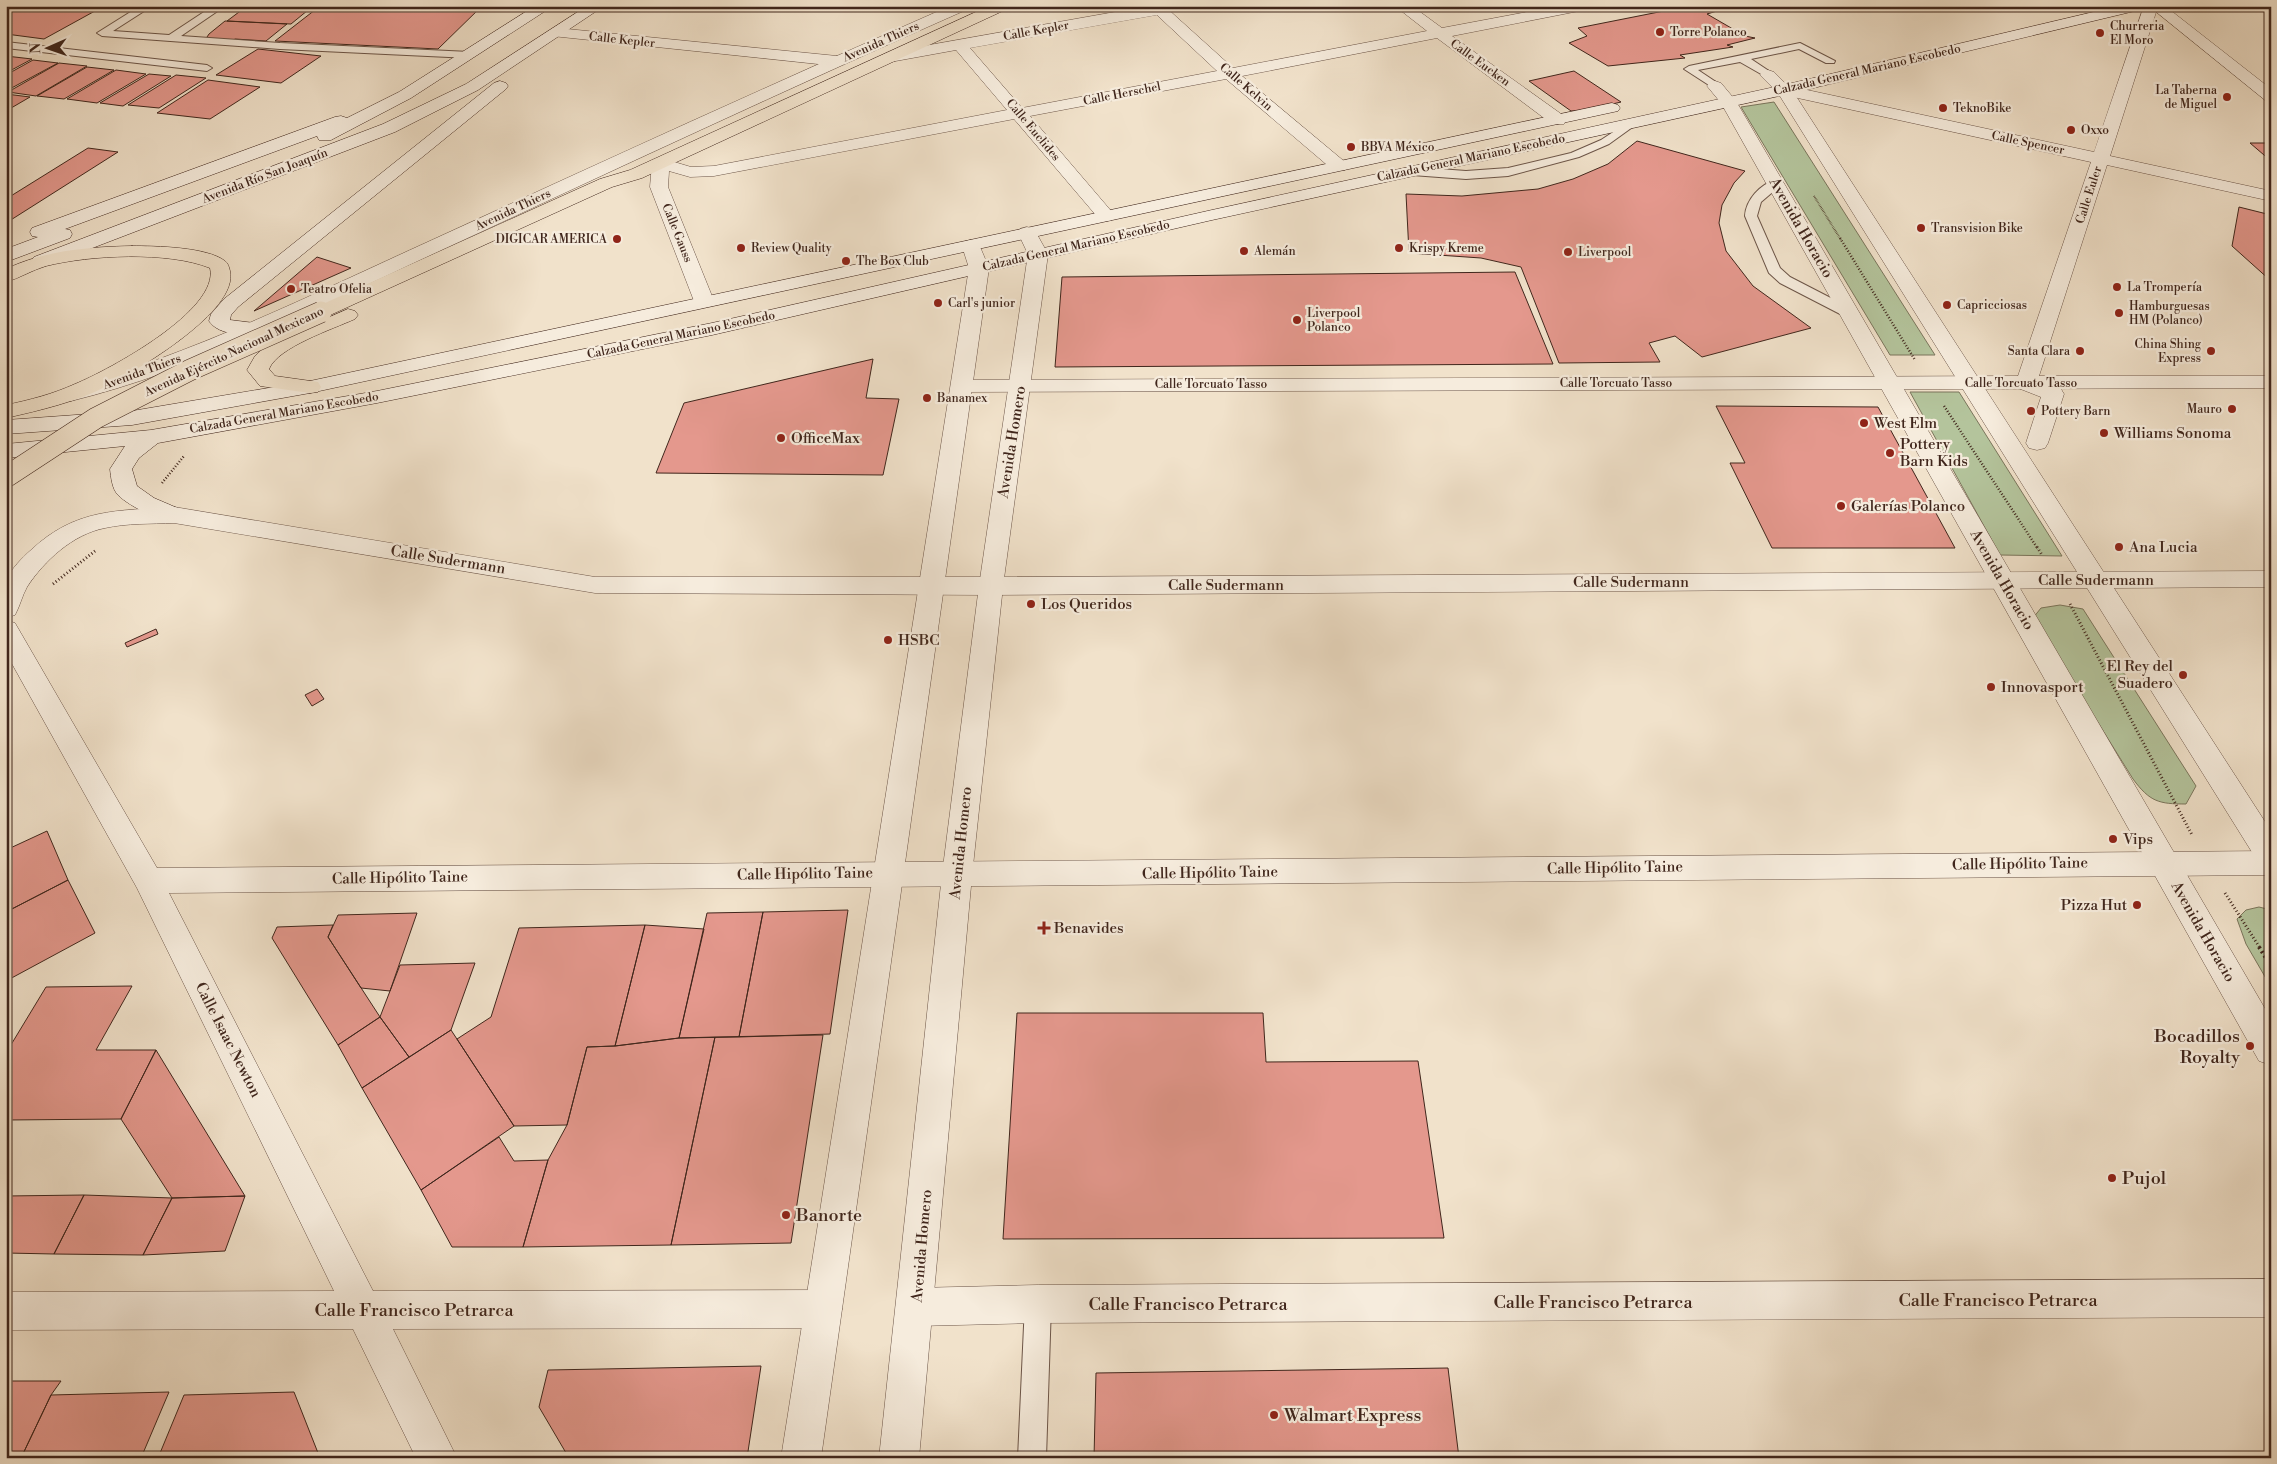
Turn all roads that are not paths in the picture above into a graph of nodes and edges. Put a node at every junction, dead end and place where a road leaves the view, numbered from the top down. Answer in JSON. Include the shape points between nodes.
{"nodes":[{"id":1,"x":147,"y":6,"type":"edge"},
{"id":2,"x":220,"y":6,"type":"edge"},
{"id":3,"x":546,"y":6,"type":"edge"},
{"id":4,"x":597,"y":6,"type":"edge"},
{"id":5,"x":962,"y":6,"type":"edge"},
{"id":6,"x":1002,"y":6,"type":"edge"},
{"id":7,"x":1182,"y":6,"type":"edge"},
{"id":8,"x":1402,"y":6,"type":"edge"},
{"id":9,"x":1584,"y":6,"type":"edge"},
{"id":10,"x":2077,"y":6,"type":"edge"},
{"id":11,"x":2140,"y":6,"type":"edge"},
{"id":12,"x":2151,"y":6,"type":"edge"},
{"id":13,"x":2156,"y":6,"type":"edge"},
{"id":14,"x":2178,"y":6,"type":"edge"},
{"id":15,"x":1158,"y":8,"type":"edge"},
{"id":16,"x":557,"y":33,"type":"junction"},
{"id":17,"x":1440,"y":34,"type":"junction"},
{"id":18,"x":171,"y":38,"type":"junction"},
{"id":19,"x":1916,"y":42,"type":"dead end"},
{"id":20,"x":959,"y":44,"type":"junction"},
{"id":21,"x":6,"y":46,"type":"edge"},
{"id":22,"x":470,"y":55,"type":"junction"},
{"id":23,"x":890,"y":57,"type":"junction"},
{"id":24,"x":1849,"y":57,"type":"dead end"},
{"id":25,"x":1742,"y":58,"type":"junction"},
{"id":26,"x":517,"y":60,"type":"junction"},
{"id":27,"x":837,"y":61,"type":"junction"},
{"id":28,"x":1830,"y":61,"type":"junction"},
{"id":29,"x":1804,"y":67,"type":"dead end"},
{"id":30,"x":207,"y":68,"type":"dead end"},
{"id":31,"x":1230,"y":74,"type":"junction"},
{"id":32,"x":1768,"y":75,"type":"junction"},
{"id":33,"x":2271,"y":78,"type":"edge"},
{"id":34,"x":1785,"y":80,"type":"junction"},
{"id":35,"x":1729,"y":87,"type":"junction"},
{"id":36,"x":1696,"y":90,"type":"dead end"},
{"id":37,"x":2271,"y":97,"type":"edge"},
{"id":38,"x":1632,"y":104,"type":"dead end"},
{"id":39,"x":385,"y":106,"type":"junction"},
{"id":40,"x":1020,"y":114,"type":"junction"},
{"id":41,"x":1558,"y":120,"type":"junction"},
{"id":42,"x":2101,"y":158,"type":"junction"},
{"id":43,"x":660,"y":163,"type":"junction"},
{"id":44,"x":1339,"y":166,"type":"junction"},
{"id":45,"x":636,"y":174,"type":"junction"},
{"id":46,"x":1776,"y":184,"type":"junction"},
{"id":47,"x":2271,"y":196,"type":"edge"},
{"id":48,"x":1106,"y":216,"type":"junction"},
{"id":49,"x":6,"y":244,"type":"edge"},
{"id":50,"x":1033,"y":244,"type":"junction"},
{"id":51,"x":970,"y":246,"type":"junction"},
{"id":52,"x":6,"y":256,"type":"edge"},
{"id":53,"x":41,"y":261,"type":"junction"},
{"id":54,"x":979,"y":268,"type":"junction"},
{"id":55,"x":6,"y":276,"type":"edge"},
{"id":56,"x":704,"y":301,"type":"junction"},
{"id":57,"x":1850,"y":313,"type":"junction"},
{"id":58,"x":256,"y":328,"type":"junction"},
{"id":59,"x":1889,"y":382,"type":"junction"},
{"id":60,"x":1970,"y":382,"type":"junction"},
{"id":61,"x":2271,"y":382,"type":"edge"},
{"id":62,"x":2026,"y":383,"type":"junction"},
{"id":63,"x":1021,"y":385,"type":"junction"},
{"id":64,"x":962,"y":386,"type":"junction"},
{"id":65,"x":310,"y":387,"type":"junction"},
{"id":66,"x":57,"y":399,"type":"junction"},
{"id":67,"x":6,"y":412,"type":"edge"},
{"id":68,"x":6,"y":427,"type":"edge"},
{"id":69,"x":151,"y":436,"type":"junction"},
{"id":70,"x":2037,"y":443,"type":"dead end"},
{"id":71,"x":6,"y":451,"type":"edge"},
{"id":72,"x":6,"y":477,"type":"edge"},
{"id":73,"x":141,"y":509,"type":"junction"},
{"id":74,"x":2271,"y":579,"type":"edge"},
{"id":75,"x":2002,"y":580,"type":"junction"},
{"id":76,"x":2095,"y":580,"type":"junction"},
{"id":77,"x":932,"y":586,"type":"junction"},
{"id":78,"x":991,"y":586,"type":"junction"},
{"id":79,"x":6,"y":609,"type":"edge"},
{"id":80,"x":6,"y":629,"type":"edge"},
{"id":81,"x":2271,"y":856,"type":"edge"},
{"id":82,"x":2163,"y":863,"type":"junction"},
{"id":83,"x":2271,"y":863,"type":"edge"},
{"id":84,"x":888,"y":874,"type":"junction"},
{"id":85,"x":957,"y":875,"type":"junction"},
{"id":86,"x":148,"y":880,"type":"junction"},
{"id":87,"x":2271,"y":1050,"type":"edge"},
{"id":88,"x":2271,"y":1298,"type":"edge"},
{"id":89,"x":1038,"y":1304,"type":"junction"},
{"id":90,"x":916,"y":1307,"type":"junction"},
{"id":91,"x":823,"y":1309,"type":"junction"},
{"id":92,"x":363,"y":1310,"type":"junction"},
{"id":93,"x":6,"y":1311,"type":"edge"},
{"id":94,"x":437,"y":1458,"type":"edge"},
{"id":95,"x":802,"y":1458,"type":"edge"},
{"id":96,"x":900,"y":1458,"type":"edge"},
{"id":97,"x":1032,"y":1458,"type":"edge"}],
"edges":[{"from":1,"to":18,"type":"lane","via":[[102,33]]},
{"from":2,"to":18,"type":"lane"},
{"from":3,"to":22,"type":"street"},
{"from":4,"to":16,"type":"street","name":"Avenida Río San Joaquín"},
{"from":5,"to":27,"type":"street","name":"Avenida Thiers"},
{"from":6,"to":23,"type":"main road","name":"Avenida Thiers"},
{"from":7,"to":15,"type":"street","name":"Calle Kepler"},
{"from":8,"to":17,"type":"street","name":"Calle Eucken"},
{"from":9,"to":17,"type":"street","name":"Calle Herschel"},
{"from":10,"to":19,"type":"street","name":"Calzada General Mariano Escobedo"},
{"from":11,"to":34,"type":"street","name":"Calzada General Mariano Escobedo"},
{"from":12,"to":42,"type":"street","name":"Calle Euler"},
{"from":13,"to":37,"type":"street"},
{"from":14,"to":33,"type":"street"},
{"from":15,"to":20,"type":"street","name":"Calle Kepler"},
{"from":15,"to":31,"type":"street","name":"Calle Kelvin"},
{"from":16,"to":26,"type":"street","name":"Avenida Río San Joaquín"},
{"from":16,"to":27,"type":"street","name":"Calle Kepler"},
{"from":17,"to":31,"type":"street","name":"Calle Herschel"},
{"from":17,"to":41,"type":"street","name":"Calle Eucken"},
{"from":18,"to":22,"type":"lane"},
{"from":20,"to":23,"type":"street","name":"Calle Kepler"},
{"from":20,"to":40,"type":"street","name":"Calle Euclides"},
{"from":21,"to":30,"type":"lane"},
{"from":22,"to":39,"type":"street"},
{"from":23,"to":43,"type":"main road","name":"Avenida Thiers"},
{"from":24,"to":28,"type":"street","name":"Calzada General Mariano Escobedo"},
{"from":25,"to":28,"type":"lane","via":[[1800,46]]},
{"from":25,"to":32,"type":"lane"},
{"from":25,"to":35,"type":"lane","via":[[1689,69]]},
{"from":26,"to":53,"type":"street","name":"Avenida Río San Joaquín","via":[[472,88],[389,128]]},
{"from":26,"to":58,"type":"street","via":[[506,81],[221,314],[219,321],[225,326]]},
{"from":27,"to":58,"type":"street","name":"Avenida Thiers"},
{"from":28,"to":29,"type":"street","name":"Calzada General Mariano Escobedo"},
{"from":31,"to":40,"type":"street","name":"Calle Herschel"},
{"from":31,"to":44,"type":"street","name":"Calle Kelvin"},
{"from":32,"to":34,"type":"street","name":"Calzada General Mariano Escobedo"},
{"from":32,"to":35,"type":"street","name":"Calzada General Mariano Escobedo"},
{"from":34,"to":35,"type":"street","name":"Calzada General Mariano Escobedo"},
{"from":34,"to":42,"type":"street","name":"Calle Spencer"},
{"from":34,"to":60,"type":"street"},
{"from":35,"to":36,"type":"street","name":"Calzada General Mariano Escobedo"},
{"from":35,"to":46,"type":"street","name":"Avenida Horacio"},
{"from":35,"to":50,"type":"street","name":"Calzada General Mariano Escobedo","via":[[1630,124],[1412,171]]},
{"from":38,"to":41,"type":"street","name":"Calzada General Mariano Escobedo"},
{"from":39,"to":49,"type":"street"},
{"from":39,"to":52,"type":"street","name":"Avenida Río San Joaquín","via":[[315,141]]},
{"from":40,"to":43,"type":"street","name":"Calle Herschel","via":[[714,171],[690,172]]},
{"from":40,"to":48,"type":"street","name":"Calle Euclides"},
{"from":41,"to":44,"type":"street","name":"Calzada General Mariano Escobedo"},
{"from":42,"to":47,"type":"street","name":"Calle Spencer"},
{"from":42,"to":62,"type":"street","name":"Calle Euler"},
{"from":43,"to":45,"type":"main road","name":"Avenida Thiers"},
{"from":43,"to":56,"type":"street","name":"Calle Gauss","via":[[659,187]]},
{"from":44,"to":48,"type":"street","name":"Calzada General Mariano Escobedo"},
{"from":45,"to":65,"type":"main road","via":[[621,189],[275,348],[262,360],[258,370],[268,381]]},
{"from":45,"to":72,"type":"main road","name":"Avenida Ejército Nacional Mexicano","bridge":true,"via":[[606,183],[190,370],[96,418]]},
{"from":46,"to":57,"type":"street","name":"Avenida Horacio"},
{"from":46,"to":57,"type":"lane","via":[[1760,194],[1751,208],[1751,216],[1774,270],[1785,280]]},
{"from":48,"to":50,"type":"street","name":"Calzada General Mariano Escobedo"},
{"from":50,"to":51,"type":"street","name":"Calzada General Mariano Escobedo"},
{"from":50,"to":54,"type":"street","name":"Calzada General Mariano Escobedo"},
{"from":50,"to":63,"type":"street","name":"Avenida Homero"},
{"from":51,"to":54,"type":"street"},
{"from":51,"to":56,"type":"street","name":"Calzada General Mariano Escobedo"},
{"from":53,"to":55,"type":"main road","name":"Avenida Río San Joaquín"},
{"from":53,"to":66,"type":"main road","via":[[115,253],[183,253],[212,261],[219,265],[221,272],[221,279],[210,300],[169,339],[118,372]]},
{"from":54,"to":64,"type":"street"},
{"from":54,"to":69,"type":"street","name":"Calzada General Mariano Escobedo","via":[[712,329],[377,398]]},
{"from":56,"to":65,"type":"street","name":"Calzada General Mariano Escobedo"},
{"from":57,"to":59,"type":"street","name":"Avenida Horacio"},
{"from":58,"to":66,"type":"street","name":"Avenida Thiers","via":[[125,380]]},
{"from":59,"to":60,"type":"street","name":"Calle Torcuato Tasso"},
{"from":59,"to":63,"type":"street","name":"Calle Torcuato Tasso"},
{"from":59,"to":75,"type":"street","name":"Avenida Horacio"},
{"from":60,"to":62,"type":"street","name":"Calle Torcuato Tasso"},
{"from":60,"to":76,"type":"street"},
{"from":61,"to":62,"type":"street","name":"Calle Torcuato Tasso"},
{"from":62,"to":70,"type":"street","via":[[2053,394]]},
{"from":63,"to":64,"type":"street","name":"Calle Torcuato Tasso"},
{"from":63,"to":78,"type":"street","name":"Avenida Homero"},
{"from":64,"to":77,"type":"street"},
{"from":65,"to":68,"type":"street","name":"Calzada General Mariano Escobedo","via":[[132,418]]},
{"from":66,"to":67,"type":"main road"},
{"from":69,"to":71,"type":"street","name":"Calzada General Mariano Escobedo"},
{"from":69,"to":73,"type":"street","via":[[130,454],[121,469],[126,490]]},
{"from":73,"to":77,"type":"street","name":"Calle Sudermann","via":[[595,585]]},
{"from":73,"to":79,"type":"street","name":"Calle Sudermann","via":[[73,530],[50,546],[14,588]]},
{"from":74,"to":76,"type":"street","name":"Calle Sudermann"},
{"from":75,"to":76,"type":"street","name":"Calle Sudermann"},
{"from":75,"to":78,"type":"street","name":"Calle Sudermann"},
{"from":75,"to":82,"type":"street","name":"Avenida Horacio"},
{"from":76,"to":81,"type":"street"},
{"from":77,"to":78,"type":"street","name":"Calle Sudermann"},
{"from":77,"to":84,"type":"street"},
{"from":78,"to":85,"type":"street","name":"Avenida Homero"},
{"from":80,"to":86,"type":"street","name":"Calle Isaac Newton"},
{"from":82,"to":83,"type":"street","name":"Calle Hipólito Taine"},
{"from":82,"to":85,"type":"street","name":"Calle Hipólito Taine"},
{"from":82,"to":87,"type":"street","name":"Avenida Horacio"},
{"from":84,"to":85,"type":"street","name":"Calle Hipólito Taine"},
{"from":84,"to":86,"type":"street","name":"Calle Hipólito Taine"},
{"from":84,"to":91,"type":"street"},
{"from":85,"to":90,"type":"street","name":"Avenida Homero"},
{"from":86,"to":92,"type":"street","name":"Calle Isaac Newton"},
{"from":88,"to":89,"type":"street","name":"Calle Francisco Petrarca"},
{"from":89,"to":90,"type":"street","name":"Calle Francisco Petrarca"},
{"from":89,"to":97,"type":"lane"},
{"from":90,"to":96,"type":"street","name":"Avenida Homero"},
{"from":91,"to":92,"type":"street","name":"Calle Francisco Petrarca"},
{"from":91,"to":95,"type":"street"},
{"from":92,"to":93,"type":"street","name":"Calle Francisco Petrarca"},
{"from":92,"to":94,"type":"street","name":"Calle Isaac Newton"}]}
